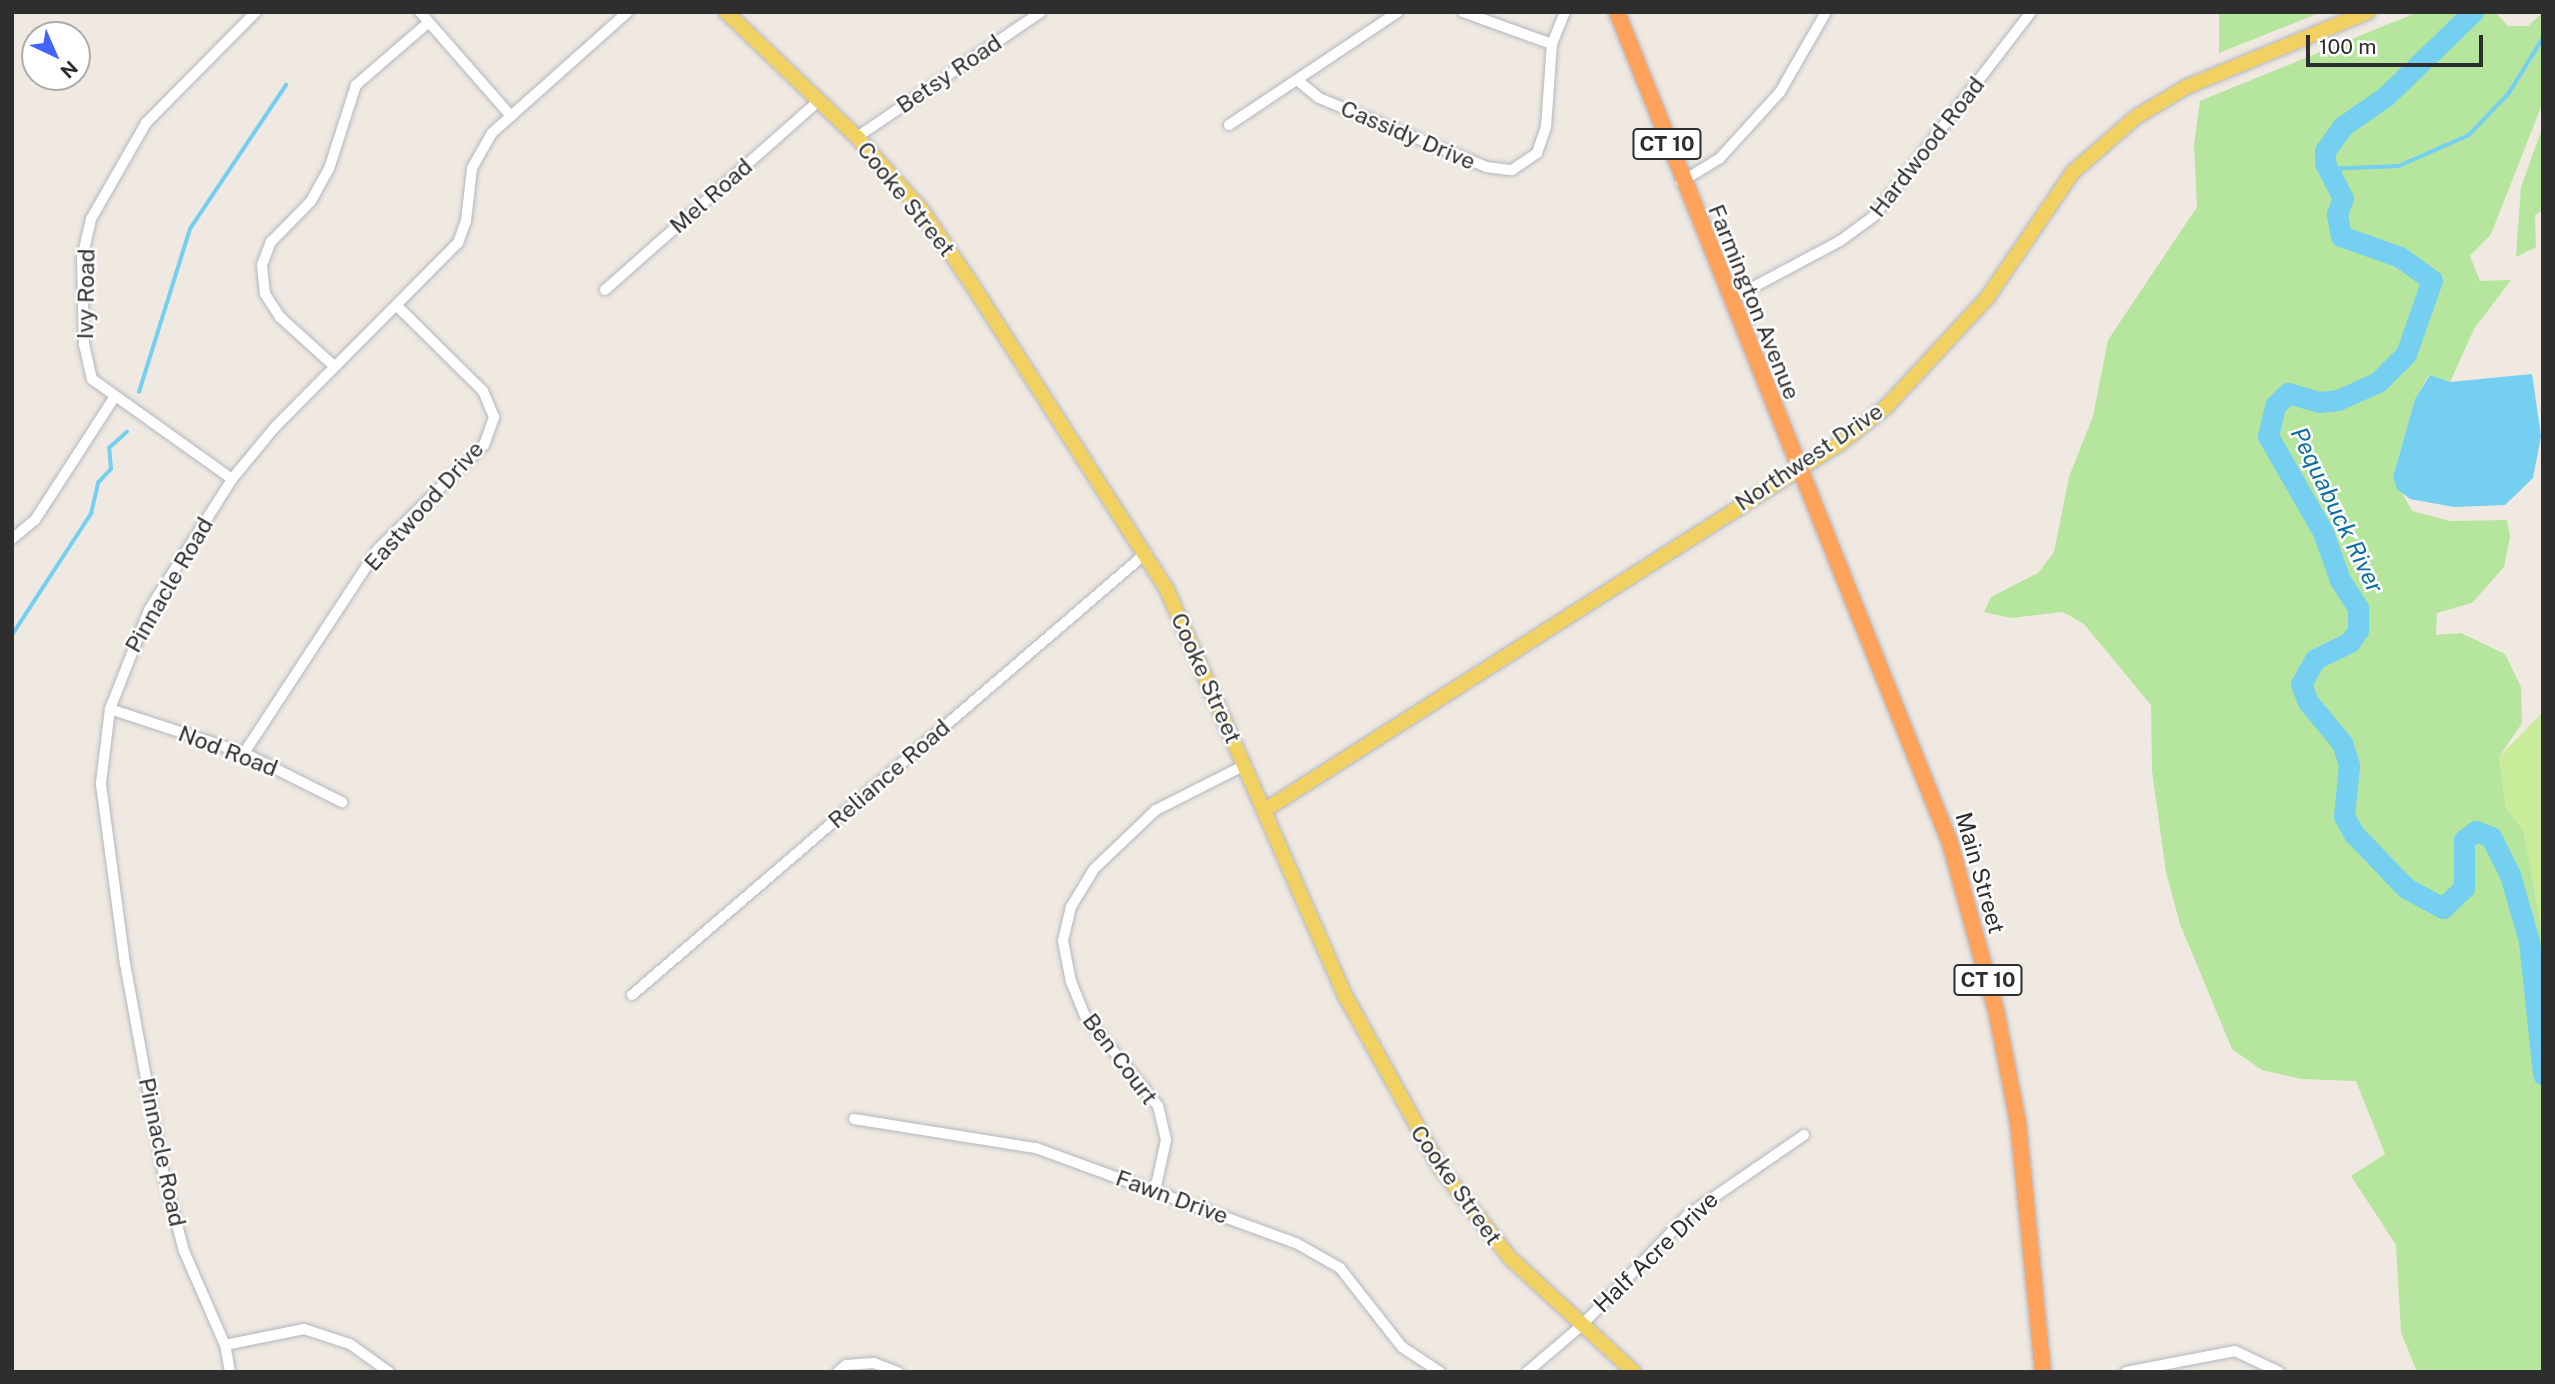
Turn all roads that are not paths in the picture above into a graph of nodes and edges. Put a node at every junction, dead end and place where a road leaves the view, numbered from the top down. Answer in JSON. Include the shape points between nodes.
{"nodes":[{"id":1,"x":256,"y":12,"type":"edge"},
{"id":2,"x":420,"y":12,"type":"edge"},
{"id":3,"x":628,"y":12,"type":"edge"},
{"id":4,"x":726,"y":12,"type":"edge"},
{"id":5,"x":1041,"y":12,"type":"edge"},
{"id":6,"x":1398,"y":12,"type":"edge"},
{"id":7,"x":1463,"y":12,"type":"edge"},
{"id":8,"x":1565,"y":12,"type":"edge"},
{"id":9,"x":1617,"y":12,"type":"edge"},
{"id":10,"x":1826,"y":12,"type":"edge"},
{"id":11,"x":2031,"y":12,"type":"edge"},
{"id":12,"x":2368,"y":12,"type":"edge"},
{"id":13,"x":429,"y":22,"type":"junction"},
{"id":14,"x":1552,"y":44,"type":"junction"},
{"id":15,"x":1297,"y":80,"type":"junction"},
{"id":16,"x":816,"y":103,"type":"junction"},
{"id":17,"x":511,"y":116,"type":"junction"},
{"id":18,"x":1229,"y":125,"type":"dead end"},
{"id":19,"x":857,"y":137,"type":"junction"},
{"id":20,"x":1681,"y":182,"type":"junction"},
{"id":21,"x":605,"y":290,"type":"dead end"},
{"id":22,"x":1729,"y":300,"type":"junction"},
{"id":23,"x":397,"y":306,"type":"junction"},
{"id":24,"x":334,"y":366,"type":"junction"},
{"id":25,"x":114,"y":398,"type":"junction"},
{"id":26,"x":1796,"y":467,"type":"junction"},
{"id":27,"x":232,"y":479,"type":"junction"},
{"id":28,"x":12,"y":539,"type":"edge"},
{"id":29,"x":1146,"y":553,"type":"junction"},
{"id":30,"x":1856,"y":607,"type":"joint"},
{"id":31,"x":110,"y":709,"type":"junction"},
{"id":32,"x":244,"y":753,"type":"junction"},
{"id":33,"x":1245,"y":765,"type":"junction"},
{"id":34,"x":342,"y":802,"type":"dead end"},
{"id":35,"x":1265,"y":810,"type":"junction"},
{"id":36,"x":632,"y":995,"type":"dead end"},
{"id":37,"x":854,"y":1119,"type":"dead end"},
{"id":38,"x":1804,"y":1135,"type":"dead end"},
{"id":39,"x":1155,"y":1191,"type":"junction"},
{"id":40,"x":1581,"y":1326,"type":"junction"},
{"id":41,"x":225,"y":1345,"type":"junction"},
{"id":42,"x":2160,"y":1369,"type":"edge"},
{"id":43,"x":230,"y":1372,"type":"edge"},
{"id":44,"x":389,"y":1372,"type":"edge"},
{"id":45,"x":838,"y":1372,"type":"edge"},
{"id":46,"x":898,"y":1372,"type":"edge"},
{"id":47,"x":1440,"y":1372,"type":"edge"},
{"id":48,"x":1527,"y":1372,"type":"edge"},
{"id":49,"x":1634,"y":1372,"type":"edge"},
{"id":50,"x":2043,"y":1372,"type":"edge"},
{"id":51,"x":2126,"y":1372,"type":"edge"},
{"id":52,"x":2280,"y":1372,"type":"edge"}],
"edges":[{"from":1,"to":25,"type":"street","name":"Ivy Road","via":[[146,123],[91,219],[82,258],[84,345],[92,379]]},
{"from":2,"to":13,"type":"street"},
{"from":3,"to":17,"type":"street","name":"Pinnacle Road"},
{"from":4,"to":16,"type":"main road","name":"Cooke Street"},
{"from":5,"to":19,"type":"street","name":"Betsy Road"},
{"from":6,"to":15,"type":"street"},
{"from":7,"to":14,"type":"street"},
{"from":8,"to":14,"type":"street","name":"Cassidy Drive"},
{"from":9,"to":20,"type":"highway","name":"Farmington Avenue","number":"CT 10"},
{"from":10,"to":20,"type":"street","via":[[1780,92],[1720,158]]},
{"from":11,"to":22,"type":"street","name":"Hardwood Road","via":[[1874,216],[1840,241]]},
{"from":12,"to":26,"type":"main road","name":"Northwest Drive","via":[[2161,102],[2114,133],[2073,172],[1987,298],[1930,365],[1860,428]]},
{"from":13,"to":17,"type":"street"},
{"from":13,"to":24,"type":"street","via":[[356,85],[329,169],[311,201],[271,242],[262,265],[265,294],[280,317]]},
{"from":14,"to":15,"type":"street","name":"Cassidy Drive","via":[[1546,127],[1536,153],[1512,170],[1486,167],[1319,98]]},
{"from":15,"to":18,"type":"street"},
{"from":16,"to":19,"type":"main road","name":"Cooke Street"},
{"from":16,"to":21,"type":"street","name":"Mel Road"},
{"from":17,"to":23,"type":"street","name":"Pinnacle Road","via":[[482,145],[472,167],[462,235]]},
{"from":19,"to":29,"type":"main road","name":"Cooke Street","via":[[921,209]]},
{"from":20,"to":22,"type":"highway","name":"Farmington Avenue","number":"CT 10"},
{"from":22,"to":26,"type":"highway","name":"Farmington Avenue","number":"CT 10"},
{"from":23,"to":24,"type":"street","name":"Pinnacle Road"},
{"from":23,"to":32,"type":"street","name":"Eastwood Drive","via":[[483,391],[494,417],[484,445],[379,549]]},
{"from":24,"to":27,"type":"street","name":"Pinnacle Road"},
{"from":25,"to":27,"type":"street","name":"Ivy Road"},
{"from":25,"to":28,"type":"street","via":[[35,520]]},
{"from":26,"to":30,"type":"highway","name":"Farmington Avenue","number":"CT 10"},
{"from":26,"to":35,"type":"main road","name":"Northwest Drive"},
{"from":27,"to":31,"type":"street","name":"Pinnacle Road","via":[[149,610]]},
{"from":29,"to":33,"type":"main road","name":"Cooke Street"},
{"from":29,"to":36,"type":"street","name":"Reliance Road"},
{"from":30,"to":50,"type":"highway","name":"Main Street","number":"CT 10","via":[[1923,767],[1996,1010],[2018,1122]]},
{"from":31,"to":32,"type":"street","name":"Nod Road"},
{"from":31,"to":41,"type":"street","name":"Pinnacle Road","via":[[101,782],[125,964],[164,1176],[184,1251]]},
{"from":32,"to":34,"type":"street","name":"Nod Road"},
{"from":33,"to":35,"type":"main road","name":"Cooke Street"},
{"from":33,"to":39,"type":"street","name":"Ben Court","via":[[1156,810],[1094,869],[1071,907],[1063,941],[1085,1016],[1158,1106],[1166,1140]]},
{"from":35,"to":40,"type":"main road","name":"Cooke Street","via":[[1362,1029],[1441,1169],[1493,1240]]},
{"from":37,"to":39,"type":"street","name":"Fawn Drive","via":[[1036,1148]]},
{"from":38,"to":40,"type":"street","name":"Half Acre Drive","via":[[1688,1214]]},
{"from":39,"to":47,"type":"street","name":"Fawn Drive","via":[[1296,1242],[1340,1268],[1402,1346]]},
{"from":40,"to":48,"type":"street"},
{"from":40,"to":49,"type":"main road","name":"Cooke Street"},
{"from":41,"to":43,"type":"street","name":"Pinnacle Road"},
{"from":41,"to":44,"type":"street","via":[[304,1329],[351,1344]]},
{"from":42,"to":51,"type":"street"},
{"from":42,"to":52,"type":"street","via":[[2235,1351]]},
{"from":45,"to":46,"type":"street","via":[[846,1365],[874,1363]]}]}
